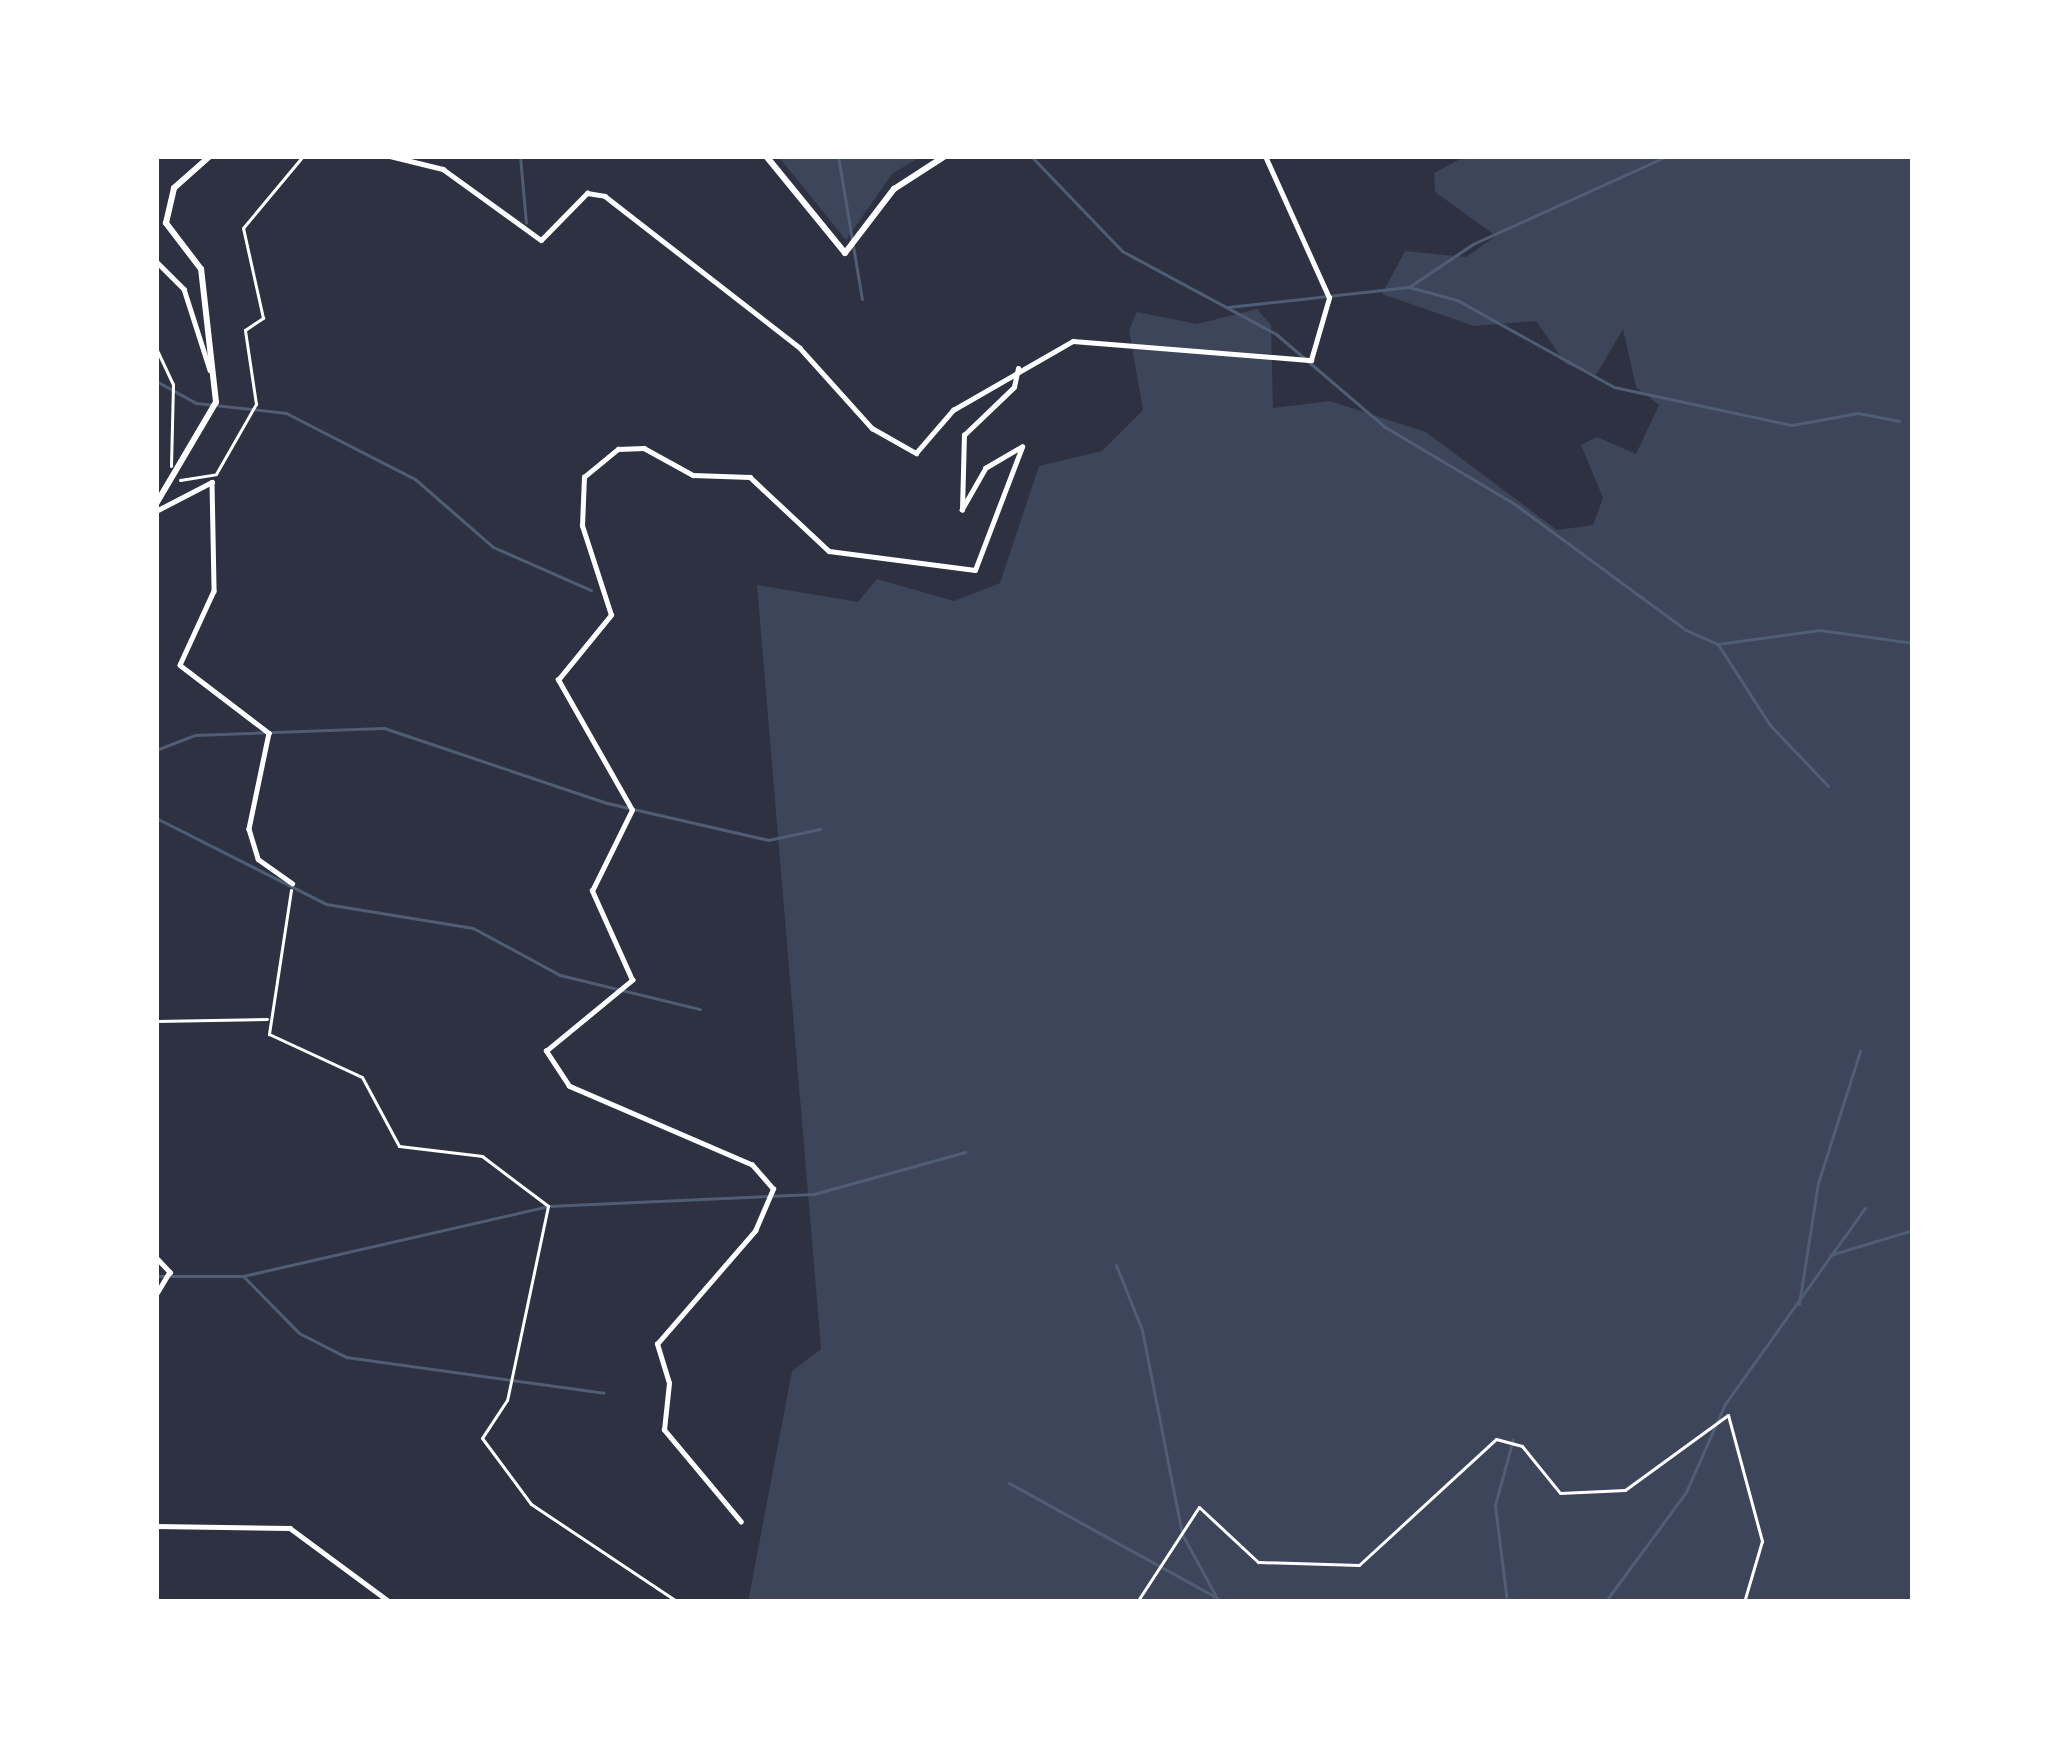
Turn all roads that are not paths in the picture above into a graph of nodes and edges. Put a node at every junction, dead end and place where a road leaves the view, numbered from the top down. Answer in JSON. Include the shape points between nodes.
{"nodes":[{"id":1,"x":210,"y":156,"type":"edge"},
{"id":2,"x":390,"y":156,"type":"edge"},
{"id":3,"x":766,"y":156,"type":"edge"},
{"id":4,"x":945,"y":156,"type":"edge"},
{"id":5,"x":1265,"y":156,"type":"edge"},
{"id":6,"x":156,"y":261,"type":"edge"},
{"id":7,"x":1018,"y":368,"type":"junction"},
{"id":8,"x":214,"y":381,"type":"junction"},
{"id":9,"x":156,"y":508,"type":"edge"},
{"id":10,"x":292,"y":883,"type":"road end"},
{"id":11,"x":156,"y":1257,"type":"edge"},
{"id":12,"x":156,"y":1295,"type":"edge"},
{"id":13,"x":741,"y":1522,"type":"dead end"},
{"id":14,"x":156,"y":1526,"type":"edge"},
{"id":15,"x":390,"y":1602,"type":"edge"}],
"edges":[{"from":1,"to":8,"type":"street","via":[[166,208],[201,269]]},
{"from":2,"to":7,"type":"street","via":[[442,170],[541,240],[587,193],[605,196],[800,348],[872,428],[916,453],[953,410]]},
{"from":3,"to":4,"type":"street","via":[[845,253],[895,189]]},
{"from":5,"to":7,"type":"street","via":[[1329,298],[1311,359],[1073,341]]},
{"from":6,"to":8,"type":"street","via":[[184,289]]},
{"from":7,"to":13,"type":"street","via":[[1014,387],[964,435],[962,510],[986,468],[1022,447],[975,570],[829,551],[750,476],[693,475],[644,448],[618,449],[584,477],[582,526],[611,615],[558,680],[632,809],[592,891],[632,980],[546,1051],[568,1086],[752,1166],[773,1189],[754,1231],[657,1344],[670,1382],[664,1430]]},
{"from":8,"to":9,"type":"street","via":[[212,424]]},
{"from":9,"to":10,"type":"street","via":[[212,482],[214,591],[180,665],[269,733],[249,829],[258,859]]},
{"from":11,"to":12,"type":"street","via":[[170,1272]]},
{"from":14,"to":15,"type":"street","via":[[290,1528]]}]}
